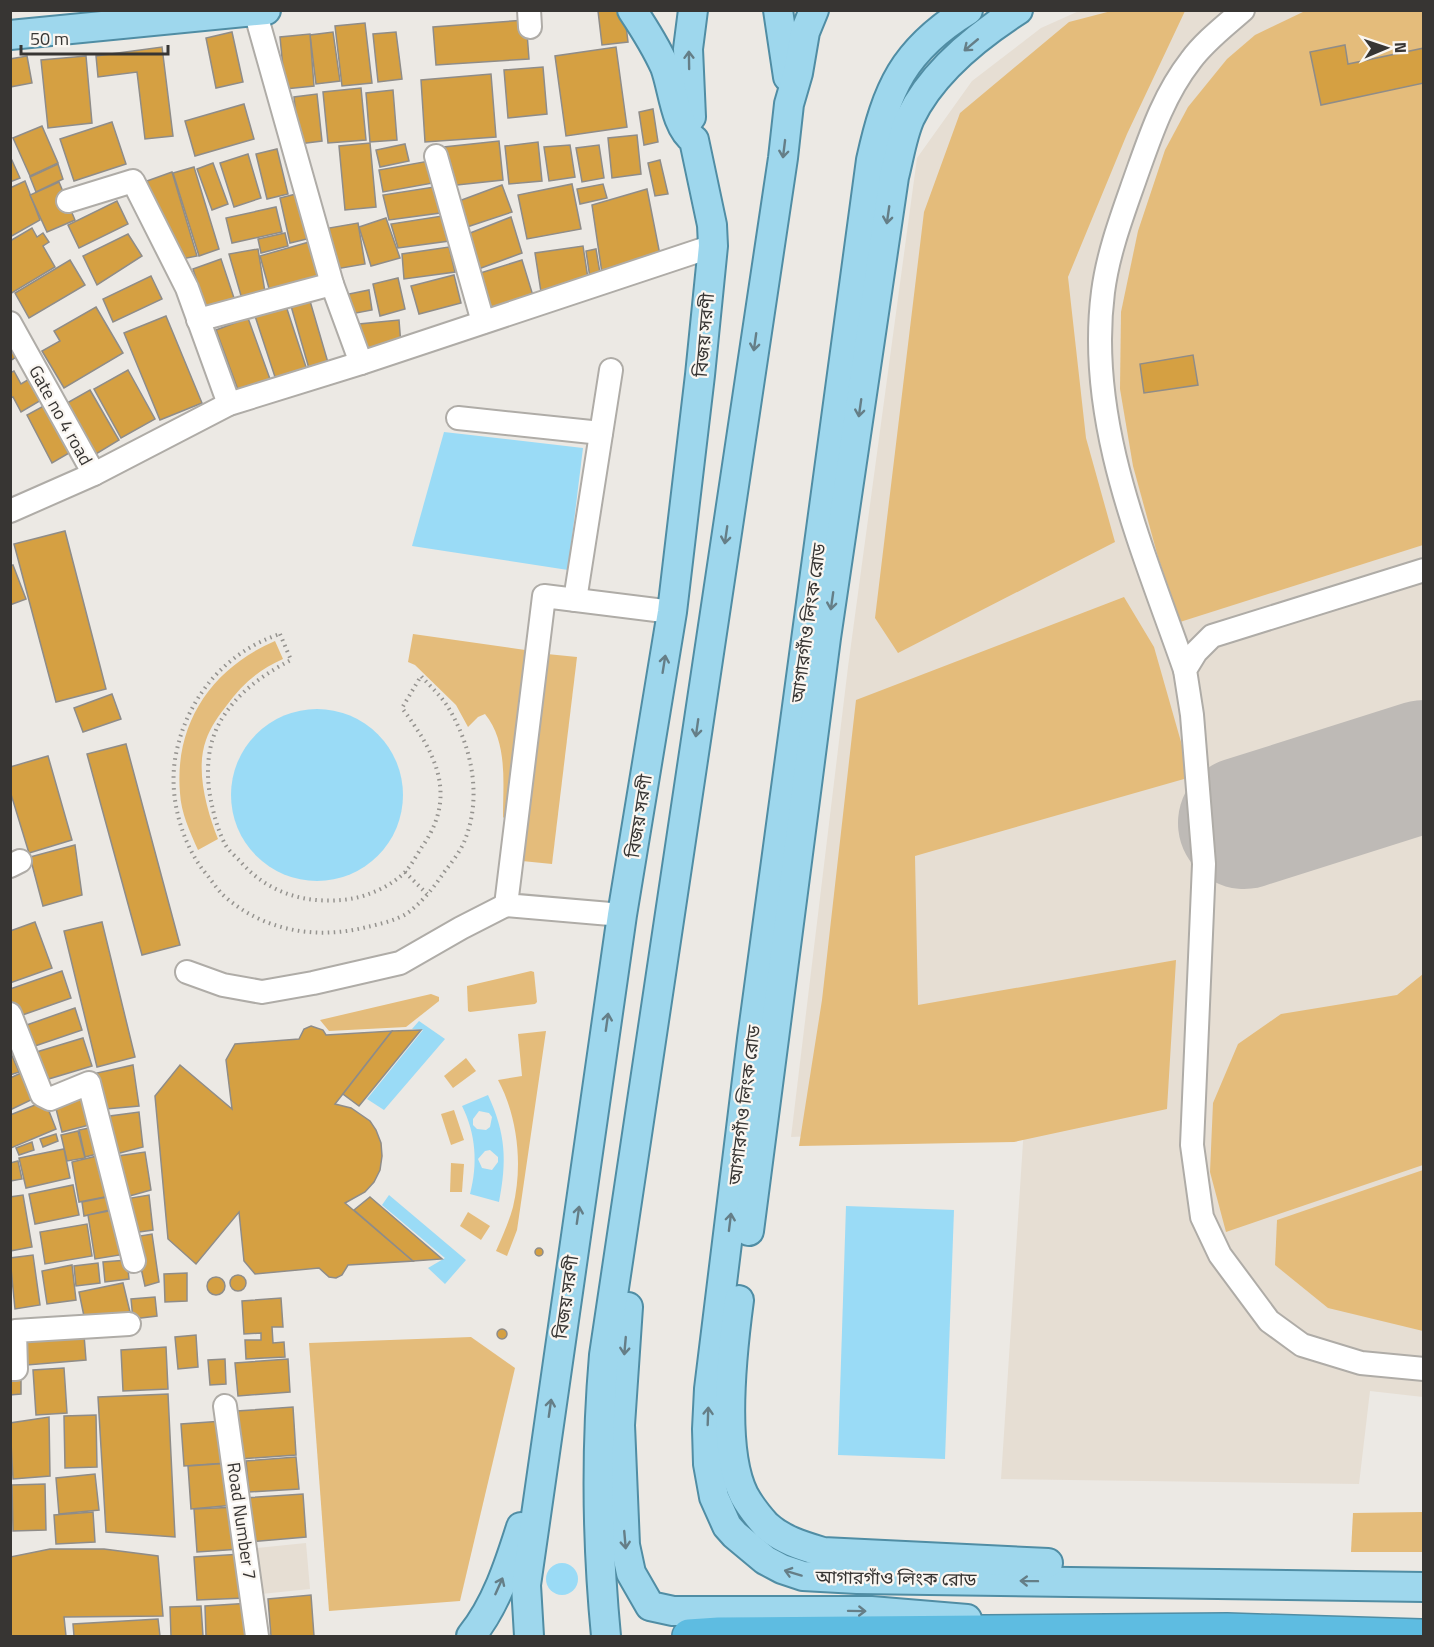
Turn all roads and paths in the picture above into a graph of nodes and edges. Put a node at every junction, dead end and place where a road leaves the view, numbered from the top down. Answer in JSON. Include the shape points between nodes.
{"nodes":[{"id":1,"x":266,"y":10,"type":"edge"},
{"id":2,"x":632,"y":10,"type":"edge"},
{"id":3,"x":693,"y":10,"type":"edge"},
{"id":4,"x":778,"y":10,"type":"edge"},
{"id":5,"x":814,"y":10,"type":"edge"},
{"id":6,"x":968,"y":10,"type":"edge"},
{"id":7,"x":1018,"y":10,"type":"edge"},
{"id":8,"x":1243,"y":10,"type":"edge"},
{"id":9,"x":255,"y":11,"type":"edge"},
{"id":10,"x":10,"y":35,"type":"edge"},
{"id":11,"x":929,"y":40,"type":"junction"},
{"id":12,"x":946,"y":67,"type":"junction"},
{"id":13,"x":789,"y":104,"type":"junction"},
{"id":14,"x":693,"y":140,"type":"junction"},
{"id":15,"x":436,"y":156,"type":"dead end"},
{"id":16,"x":68,"y":201,"type":"dead end"},
{"id":17,"x":712,"y":246,"type":"junction"},
{"id":18,"x":332,"y":284,"type":"junction"},
{"id":19,"x":198,"y":320,"type":"junction"},
{"id":20,"x":483,"y":322,"type":"junction"},
{"id":21,"x":10,"y":323,"type":"edge"},
{"id":22,"x":361,"y":363,"type":"junction"},
{"id":23,"x":611,"y":370,"type":"dead end"},
{"id":24,"x":229,"y":404,"type":"junction"},
{"id":25,"x":458,"y":418,"type":"dead end"},
{"id":26,"x":601,"y":433,"type":"junction"},
{"id":27,"x":94,"y":474,"type":"junction"},
{"id":28,"x":10,"y":511,"type":"edge"},
{"id":29,"x":1424,"y":570,"type":"edge"},
{"id":30,"x":575,"y":600,"type":"junction"},
{"id":31,"x":672,"y":612,"type":"junction"},
{"id":32,"x":1185,"y":670,"type":"junction"},
{"id":33,"x":405,"y":872,"type":"junction"},
{"id":34,"x":427,"y":894,"type":"junction"},
{"id":35,"x":506,"y":905,"type":"junction"},
{"id":36,"x":622,"y":915,"type":"junction"},
{"id":37,"x":187,"y":972,"type":"dead end"},
{"id":38,"x":10,"y":1014,"type":"edge"},
{"id":39,"x":620,"y":1247,"type":"junction"},
{"id":40,"x":134,"y":1261,"type":"dead end"},
{"id":41,"x":129,"y":1324,"type":"dead end"},
{"id":42,"x":10,"y":1369,"type":"edge"},
{"id":43,"x":1424,"y":1370,"type":"edge"},
{"id":44,"x":225,"y":1406,"type":"dead end"},
{"id":45,"x":542,"y":1466,"type":"junction"},
{"id":46,"x":1424,"y":1572,"type":"edge"},
{"id":47,"x":1424,"y":1587,"type":"edge"},
{"id":48,"x":1042,"y":1630,"type":"junction"},
{"id":49,"x":257,"y":1636,"type":"edge"},
{"id":50,"x":471,"y":1636,"type":"edge"},
{"id":51,"x":529,"y":1636,"type":"edge"},
{"id":52,"x":606,"y":1636,"type":"edge"},
{"id":53,"x":689,"y":1636,"type":"edge"},
{"id":54,"x":1421,"y":1636,"type":"edge"}],
"edges":[{"from":1,"to":9,"type":"main road"},
{"from":2,"to":14,"type":"main road","name":"বিজয় সরণী","via":[[665,67],[684,131]]},
{"from":14,"to":3,"type":"main road","one_way":true,"via":[[688,50]]},
{"from":4,"to":13,"type":"main road","via":[[786,52]]},
{"from":5,"to":13,"type":"main road","via":[[805,32]]},
{"from":6,"to":11,"type":"main road","name":"আগারগাঁও লিংক রোড"},
{"from":7,"to":12,"type":"main road","name":"আগারগাঁও লিংক রোড","one_way":true},
{"from":8,"to":32,"type":"street","via":[[1191,59],[1155,121],[1110,255],[1102,293],[1099,362],[1110,434],[1127,502]]},
{"from":9,"to":10,"type":"main road"},
{"from":9,"to":18,"type":"street"},
{"from":11,"to":12,"type":"main road"},
{"from":47,"to":11,"type":"main road","name":"আগারগাঁও লিংক রোড","one_way":true,"via":[[803,1576],[782,1569],[746,1545],[727,1526],[714,1497],[708,1464],[709,1389],[752,1039],[871,160],[896,79]]},
{"from":12,"to":46,"type":"main road","name":"আগারগাঁও লিংক রোড","one_way":true,"via":[[910,119],[894,177],[826,638],[738,1308],[730,1409],[735,1468],[743,1494],[767,1526],[791,1542],[823,1552],[1139,1567]]},
{"from":13,"to":39,"type":"main road","one_way":true},
{"from":14,"to":17,"type":"main road","name":"বিজয় সরণী","via":[[712,225]]},
{"from":15,"to":20,"type":"street"},
{"from":16,"to":19,"type":"street","via":[[133,181],[187,288]]},
{"from":17,"to":20,"type":"street"},
{"from":17,"to":31,"type":"main road","name":"বিজয় সরণী"},
{"from":18,"to":19,"type":"street"},
{"from":18,"to":22,"type":"street"},
{"from":19,"to":24,"type":"street"},
{"from":20,"to":22,"type":"street"},
{"from":21,"to":27,"type":"street","name":"Gate no 4 road"},
{"from":22,"to":24,"type":"street"},
{"from":23,"to":26,"type":"street"},
{"from":24,"to":27,"type":"street"},
{"from":25,"to":26,"type":"street"},
{"from":26,"to":30,"type":"street"},
{"from":27,"to":28,"type":"street"},
{"from":29,"to":32,"type":"street","via":[[1212,636]]},
{"from":30,"to":31,"type":"street"},
{"from":30,"to":35,"type":"street","via":[[543,596]]},
{"from":36,"to":31,"type":"main road","name":"বিজয় সরণী","one_way":true},
{"from":32,"to":43,"type":"street","via":[[1204,864],[1192,1145],[1202,1217],[1220,1255],[1269,1321],[1302,1345],[1361,1363]]},
{"from":33,"to":34,"type":"path"},
{"from":33,"to":34,"type":"path","via":[[431,832],[440,787],[427,744],[402,708],[421,676],[447,705],[465,739],[474,777],[473,812],[466,837]]},
{"from":33,"to":34,"type":"path","via":[[362,897],[306,899],[277,891],[260,881],[225,845],[209,790],[207,767],[212,740],[225,714],[240,697],[256,681],[291,660],[280,633],[230,660],[192,707],[175,757],[176,807],[183,835],[222,894],[244,910],[286,930],[310,933],[351,931],[379,924],[408,913]]},
{"from":35,"to":36,"type":"street"},
{"from":35,"to":37,"type":"street","via":[[399,963],[313,983],[262,992],[223,985]]},
{"from":45,"to":36,"type":"main road","name":"বিজয় সরণী","one_way":true},
{"from":38,"to":40,"type":"street","via":[[42,1095],[50,1098],[89,1083]]},
{"from":39,"to":48,"type":"main road","one_way":true,"via":[[630,1284],[620,1425],[625,1545],[631,1573],[650,1606],[673,1611],[871,1611]]},
{"from":39,"to":52,"type":"main road","via":[[598,1424]]},
{"from":41,"to":42,"type":"street","via":[[15,1331],[16,1369]]},
{"from":44,"to":49,"type":"street","name":"Road Number 7"},
{"from":50,"to":45,"type":"main road","one_way":true,"via":[[484,1620],[506,1571]]},
{"from":45,"to":51,"type":"main road","name":"বিজয় সরণী","via":[[526,1585]]},
{"from":48,"to":53,"type":"highway"},
{"from":48,"to":54,"type":"highway"}]}
